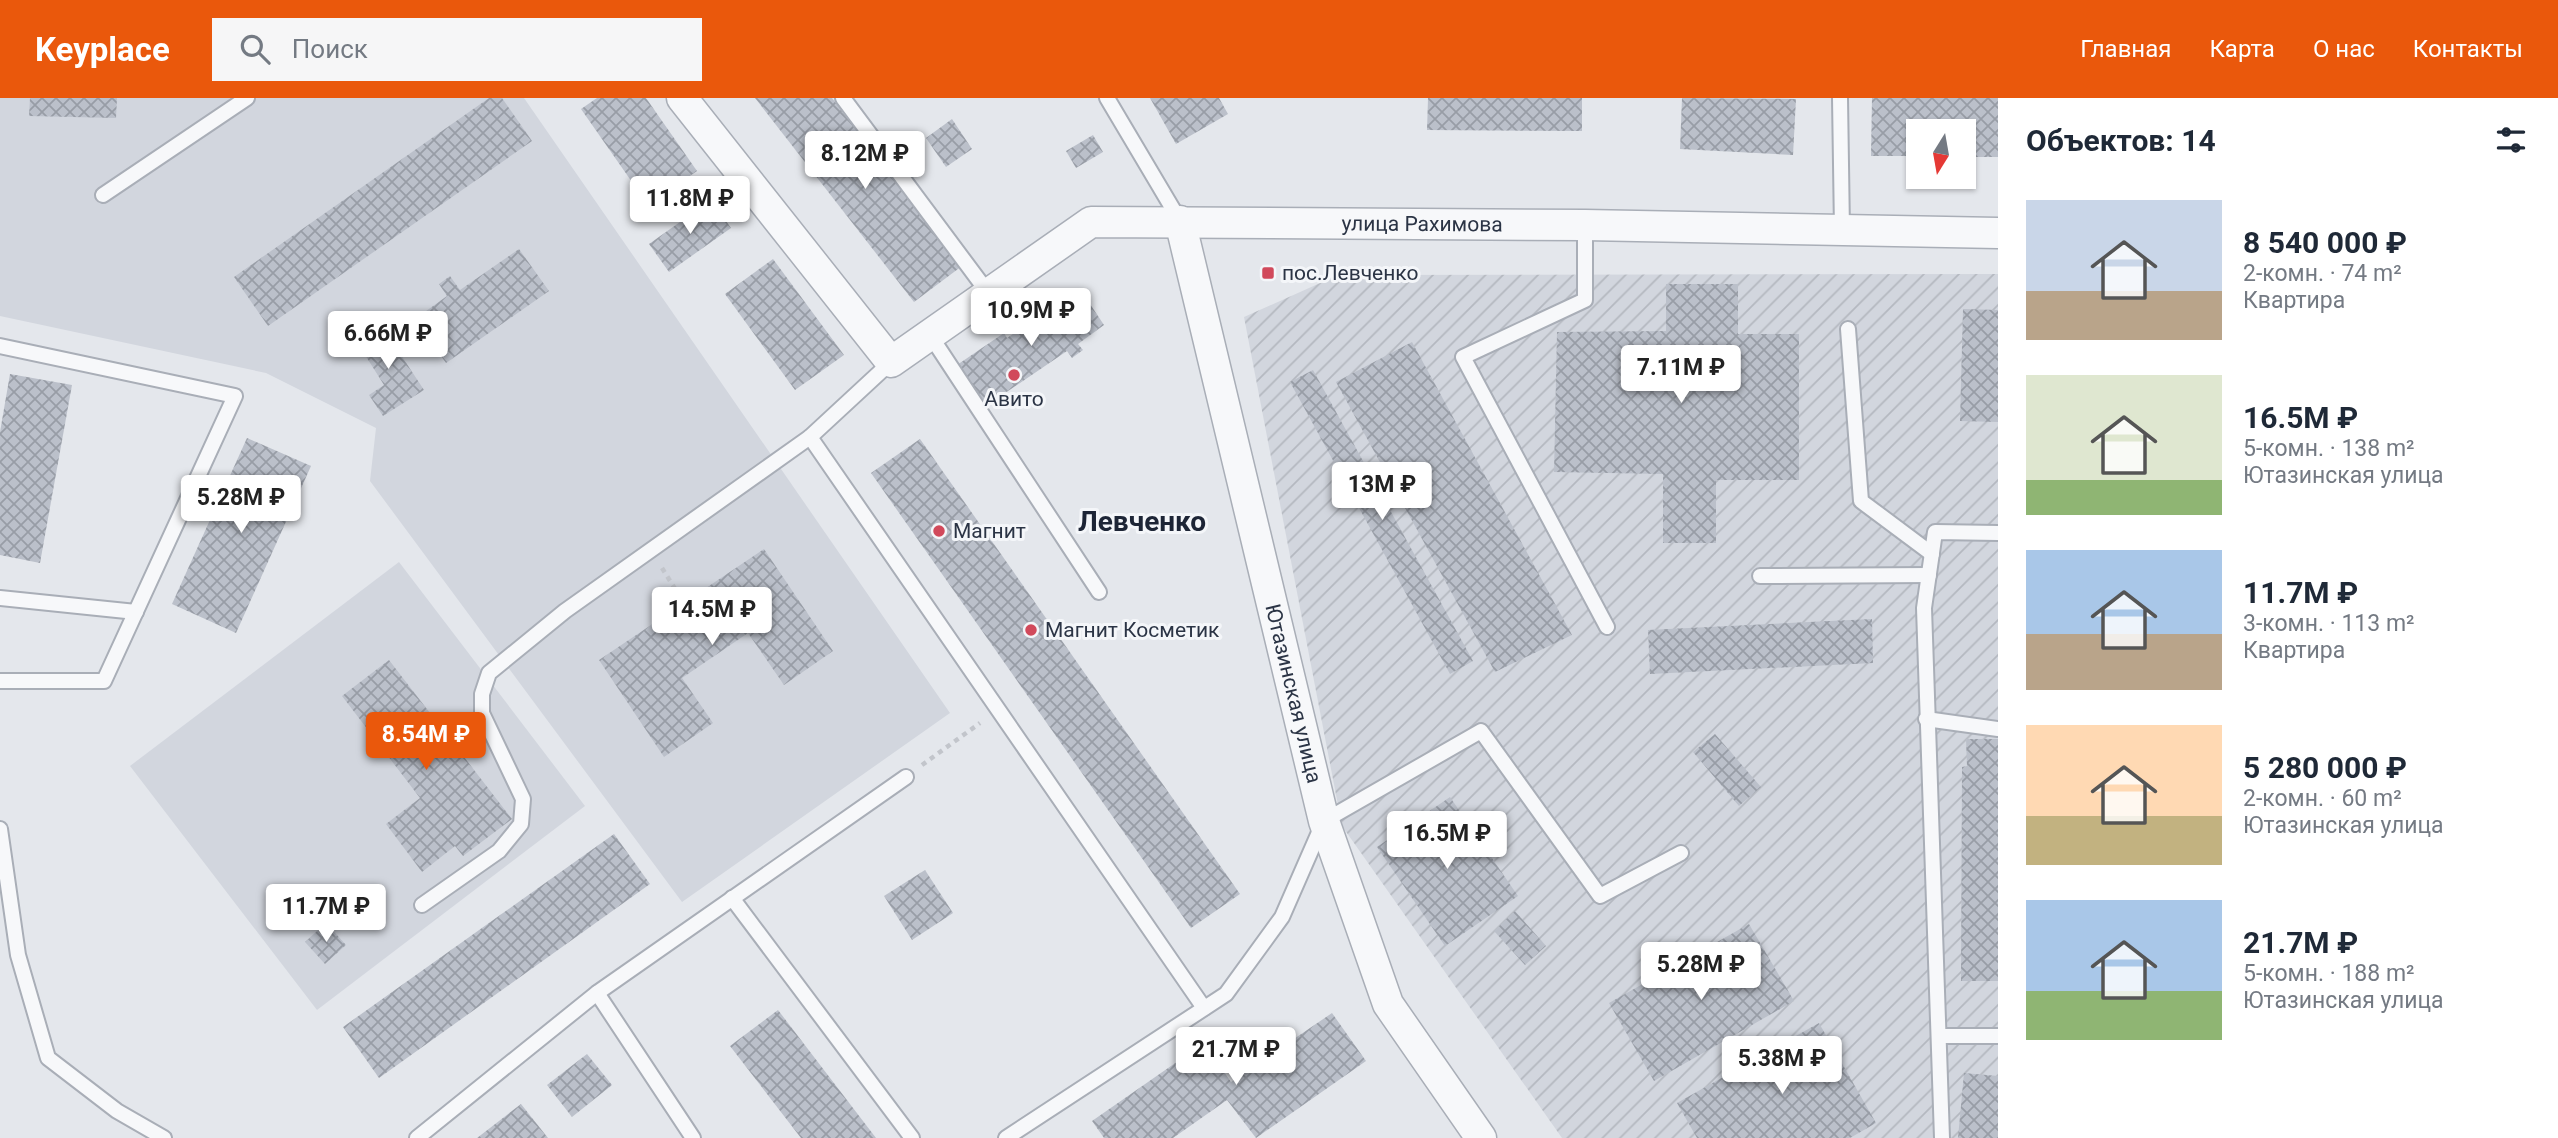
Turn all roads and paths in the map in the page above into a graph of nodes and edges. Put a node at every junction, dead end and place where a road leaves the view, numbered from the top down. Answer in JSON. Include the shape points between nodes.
{"nodes":[{"id":1,"x":247,"y":98,"type":"edge"},
{"id":2,"x":682,"y":98,"type":"edge"},
{"id":3,"x":843,"y":98,"type":"edge"},
{"id":4,"x":1107,"y":98,"type":"edge"},
{"id":5,"x":1840,"y":98,"type":"edge"},
{"id":6,"x":103,"y":195,"type":"dead end"},
{"id":7,"x":1180,"y":221,"type":"junction"},
{"id":8,"x":1585,"y":225,"type":"junction"},
{"id":9,"x":1842,"y":230,"type":"junction"},
{"id":10,"x":1998,"y":233,"type":"edge"},
{"id":11,"x":989,"y":294,"type":"junction"},
{"id":12,"x":1848,"y":329,"type":"dead end"},
{"id":13,"x":930,"y":335,"type":"junction"},
{"id":14,"x":0,"y":346,"type":"edge"},
{"id":15,"x":891,"y":362,"type":"junction"},
{"id":16,"x":810,"y":437,"type":"junction"},
{"id":17,"x":1998,"y":533,"type":"edge"},
{"id":18,"x":651,"y":549,"type":"junction"},
{"id":19,"x":1932,"y":554,"type":"junction"},
{"id":20,"x":1929,"y":575,"type":"junction"},
{"id":21,"x":1760,"y":576,"type":"dead end"},
{"id":22,"x":1099,"y":592,"type":"dead end"},
{"id":23,"x":0,"y":598,"type":"edge"},
{"id":24,"x":684,"y":603,"type":"dead end"},
{"id":25,"x":136,"y":612,"type":"junction"},
{"id":26,"x":1607,"y":627,"type":"dead end"},
{"id":27,"x":0,"y":681,"type":"edge"},
{"id":28,"x":998,"y":710,"type":"junction"},
{"id":29,"x":1926,"y":719,"type":"junction"},
{"id":30,"x":1998,"y":729,"type":"edge"},
{"id":31,"x":906,"y":777,"type":"joint"},
{"id":32,"x":1324,"y":821,"type":"junction"},
{"id":33,"x":0,"y":830,"type":"edge"},
{"id":34,"x":1681,"y":853,"type":"dead end"},
{"id":35,"x":732,"y":898,"type":"junction"},
{"id":36,"x":422,"y":905,"type":"dead end"},
{"id":37,"x":683,"y":933,"type":"junction"},
{"id":38,"x":597,"y":993,"type":"junction"},
{"id":39,"x":1204,"y":1009,"type":"junction"},
{"id":40,"x":1940,"y":1036,"type":"junction"},
{"id":41,"x":1998,"y":1036,"type":"edge"},
{"id":42,"x":164,"y":1138,"type":"edge"},
{"id":43,"x":418,"y":1138,"type":"edge"},
{"id":44,"x":693,"y":1138,"type":"edge"},
{"id":45,"x":912,"y":1138,"type":"edge"},
{"id":46,"x":1006,"y":1138,"type":"edge"},
{"id":47,"x":1481,"y":1138,"type":"edge"},
{"id":48,"x":1942,"y":1138,"type":"edge"}],
"edges":[{"from":1,"to":6,"type":"lane"},
{"from":2,"to":15,"type":"street"},
{"from":3,"to":11,"type":"lane"},
{"from":4,"to":7,"type":"lane"},
{"from":5,"to":9,"type":"lane"},
{"from":7,"to":8,"type":"street","name":"улица Рахимова"},
{"from":7,"to":11,"type":"street","name":"улица Рахимова","via":[[1091,222]]},
{"from":7,"to":32,"type":"street","name":"Ютазинская улица"},
{"from":8,"to":9,"type":"street","name":"улица Рахимова"},
{"from":8,"to":26,"type":"lane","via":[[1585,300],[1464,357]]},
{"from":9,"to":10,"type":"street","name":"улица Рахимова"},
{"from":11,"to":13,"type":"street","name":"улица Рахимова"},
{"from":12,"to":19,"type":"lane","via":[[1861,501]]},
{"from":13,"to":15,"type":"street","name":"улица Рахимова"},
{"from":13,"to":22,"type":"lane"},
{"from":14,"to":25,"type":"lane","via":[[235,396]]},
{"from":15,"to":16,"type":"lane"},
{"from":16,"to":18,"type":"lane"},
{"from":16,"to":28,"type":"lane"},
{"from":17,"to":19,"type":"lane","via":[[1935,532]]},
{"from":18,"to":24,"type":"path"},
{"from":18,"to":36,"type":"lane","via":[[489,673],[482,713],[523,799],[521,824],[499,851]]},
{"from":19,"to":20,"type":"lane"},
{"from":20,"to":21,"type":"lane"},
{"from":20,"to":29,"type":"lane","via":[[1924,608]]},
{"from":23,"to":25,"type":"lane"},
{"from":25,"to":27,"type":"lane","via":[[104,681]]},
{"from":28,"to":31,"type":"path"},
{"from":28,"to":39,"type":"lane"},
{"from":29,"to":30,"type":"lane"},
{"from":29,"to":40,"type":"lane"},
{"from":31,"to":35,"type":"lane"},
{"from":32,"to":34,"type":"lane","via":[[1481,730],[1600,896]]},
{"from":32,"to":39,"type":"lane","via":[[1282,917],[1226,994]]},
{"from":32,"to":47,"type":"street","name":"Ютазинская улица","via":[[1388,1004]]},
{"from":33,"to":42,"type":"lane","via":[[18,955],[48,1058],[117,1111]]},
{"from":35,"to":37,"type":"lane"},
{"from":35,"to":45,"type":"lane"},
{"from":37,"to":38,"type":"lane"},
{"from":37,"to":43,"type":"lane"},
{"from":38,"to":43,"type":"lane"},
{"from":38,"to":44,"type":"lane"},
{"from":39,"to":46,"type":"lane"},
{"from":40,"to":41,"type":"lane"},
{"from":40,"to":48,"type":"lane"}]}
